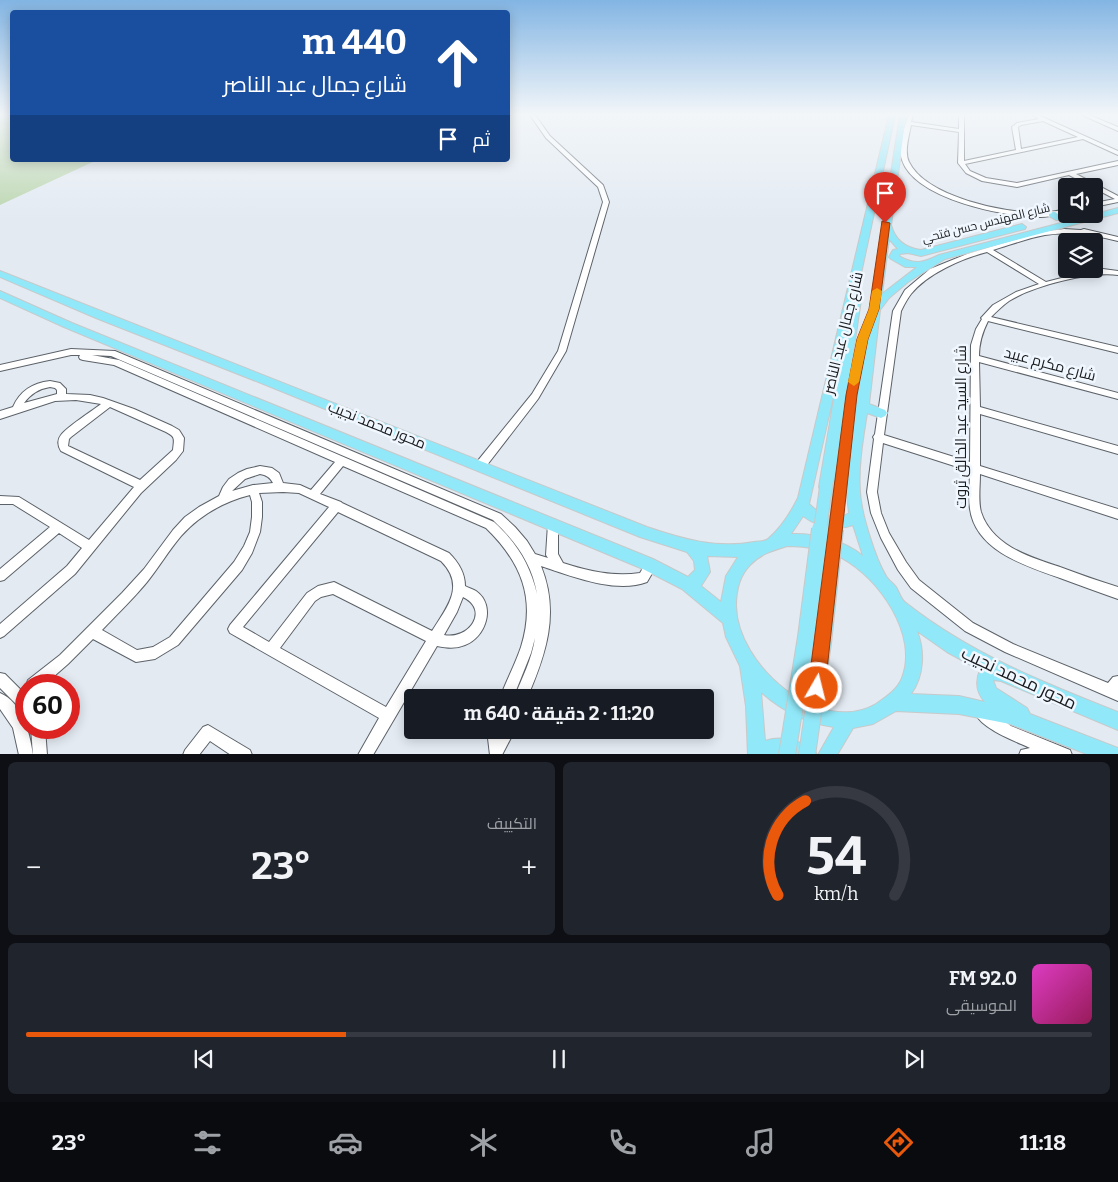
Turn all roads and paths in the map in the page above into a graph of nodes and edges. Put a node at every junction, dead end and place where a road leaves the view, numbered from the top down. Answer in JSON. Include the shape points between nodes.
{"nodes":[{"id":1,"x":561,"y":150,"type":"edge"},
{"id":2,"x":884,"y":150,"type":"edge"},
{"id":3,"x":900,"y":150,"type":"edge"},
{"id":4,"x":903,"y":150,"type":"edge"},
{"id":5,"x":961,"y":150,"type":"edge"},
{"id":6,"x":966,"y":150,"type":"edge"},
{"id":7,"x":1023,"y":150,"type":"edge"},
{"id":8,"x":1019,"y":151,"type":"joint"},
{"id":9,"x":987,"y":158,"type":"junction"},
{"id":10,"x":1118,"y":163,"type":"edge"},
{"id":11,"x":960,"y":164,"type":"junction"},
{"id":12,"x":1071,"y":174,"type":"junction"},
{"id":13,"x":1118,"y":199,"type":"edge"},
{"id":14,"x":1103,"y":203,"type":"edge"},
{"id":15,"x":1118,"y":205,"type":"edge"},
{"id":16,"x":1103,"y":208,"type":"edge"},
{"id":17,"x":1118,"y":210,"type":"edge"},
{"id":18,"x":1103,"y":212,"type":"edge"},
{"id":19,"x":1058,"y":218,"type":"edge"},
{"id":20,"x":1058,"y":218,"type":"edge"},
{"id":21,"x":1058,"y":219,"type":"edge"},
{"id":22,"x":885,"y":223,"type":"junction"},
{"id":23,"x":1069,"y":223,"type":"edge"},
{"id":24,"x":1041,"y":232,"type":"junction"},
{"id":25,"x":1089,"y":233,"type":"joint"},
{"id":26,"x":1103,"y":236,"type":"edge"},
{"id":27,"x":1118,"y":240,"type":"edge"},
{"id":28,"x":988,"y":250,"type":"junction"},
{"id":29,"x":906,"y":251,"type":"junction"},
{"id":30,"x":930,"y":267,"type":"junction"},
{"id":31,"x":858,"y":271,"type":"junction"},
{"id":32,"x":1118,"y":273,"type":"edge"},
{"id":33,"x":0,"y":274,"type":"edge"},
{"id":34,"x":1045,"y":284,"type":"junction"},
{"id":35,"x":2,"y":297,"type":"edge"},
{"id":36,"x":874,"y":309,"type":"junction"},
{"id":37,"x":985,"y":318,"type":"junction"},
{"id":38,"x":1118,"y":350,"type":"edge"},
{"id":39,"x":975,"y":358,"type":"junction"},
{"id":40,"x":0,"y":368,"type":"edge"},
{"id":41,"x":0,"y":374,"type":"edge"},
{"id":42,"x":1118,"y":396,"type":"edge"},
{"id":43,"x":61,"y":397,"type":"junction"},
{"id":44,"x":108,"y":404,"type":"junction"},
{"id":45,"x":863,"y":407,"type":"junction"},
{"id":46,"x":975,"y":409,"type":"junction"},
{"id":47,"x":16,"y":411,"type":"junction"},
{"id":48,"x":881,"y":413,"type":"junction"},
{"id":49,"x":0,"y":415,"type":"edge"},
{"id":50,"x":878,"y":437,"type":"junction"},
{"id":51,"x":1118,"y":450,"type":"edge"},
{"id":52,"x":342,"y":460,"type":"junction"},
{"id":53,"x":480,"y":466,"type":"junction"},
{"id":54,"x":975,"y":468,"type":"junction"},
{"id":55,"x":142,"y":486,"type":"junction"},
{"id":56,"x":279,"y":486,"type":"junction"},
{"id":57,"x":253,"y":489,"type":"junction"},
{"id":58,"x":832,"y":489,"type":"junction"},
{"id":59,"x":314,"y":494,"type":"junction"},
{"id":60,"x":223,"y":499,"type":"junction"},
{"id":61,"x":0,"y":500,"type":"edge"},
{"id":62,"x":337,"y":505,"type":"junction"},
{"id":63,"x":802,"y":506,"type":"junction"},
{"id":64,"x":1118,"y":514,"type":"edge"},
{"id":65,"x":857,"y":515,"type":"junction"},
{"id":66,"x":553,"y":524,"type":"junction"},
{"id":67,"x":58,"y":527,"type":"junction"},
{"id":68,"x":767,"y":544,"type":"junction"},
{"id":69,"x":91,"y":547,"type":"junction"},
{"id":70,"x":691,"y":547,"type":"junction"},
{"id":71,"x":532,"y":558,"type":"junction"},
{"id":72,"x":651,"y":565,"type":"junction"},
{"id":73,"x":560,"y":567,"type":"junction"},
{"id":74,"x":0,"y":576,"type":"edge"},
{"id":75,"x":880,"y":579,"type":"junction"},
{"id":76,"x":687,"y":584,"type":"junction"},
{"id":77,"x":460,"y":590,"type":"junction"},
{"id":78,"x":1118,"y":594,"type":"edge"},
{"id":79,"x":901,"y":607,"type":"junction"},
{"id":80,"x":728,"y":618,"type":"junction"},
{"id":81,"x":92,"y":631,"type":"junction"},
{"id":82,"x":0,"y":632,"type":"edge"},
{"id":83,"x":434,"y":639,"type":"junction"},
{"id":84,"x":270,"y":650,"type":"junction"},
{"id":85,"x":746,"y":662,"type":"junction"},
{"id":86,"x":53,"y":672,"type":"joint"},
{"id":87,"x":1000,"y":673,"type":"junction"},
{"id":88,"x":50,"y":674,"type":"edge"},
{"id":89,"x":0,"y":678,"type":"edge"},
{"id":90,"x":510,"y":689,"type":"edge"},
{"id":91,"x":524,"y":689,"type":"edge"},
{"id":92,"x":1115,"y":689,"type":"edge"},
{"id":93,"x":15,"y":690,"type":"edge"},
{"id":94,"x":0,"y":700,"type":"edge"},
{"id":95,"x":895,"y":702,"type":"junction"},
{"id":96,"x":976,"y":708,"type":"junction"},
{"id":97,"x":389,"y":716,"type":"junction"},
{"id":98,"x":15,"y":718,"type":"edge"},
{"id":99,"x":848,"y":720,"type":"junction"},
{"id":100,"x":1028,"y":721,"type":"junction"},
{"id":101,"x":1118,"y":721,"type":"edge"},
{"id":102,"x":30,"y":739,"type":"edge"},
{"id":103,"x":35,"y":739,"type":"edge"},
{"id":104,"x":494,"y":739,"type":"edge"},
{"id":105,"x":503,"y":739,"type":"edge"},
{"id":106,"x":495,"y":753,"type":"edge"},
{"id":107,"x":26,"y":754,"type":"edge"},
{"id":108,"x":40,"y":754,"type":"edge"},
{"id":109,"x":190,"y":754,"type":"edge"},
{"id":110,"x":246,"y":754,"type":"edge"},
{"id":111,"x":366,"y":754,"type":"edge"},
{"id":112,"x":757,"y":754,"type":"edge"},
{"id":113,"x":787,"y":754,"type":"edge"},
{"id":114,"x":807,"y":754,"type":"edge"},
{"id":115,"x":827,"y":754,"type":"edge"},
{"id":116,"x":1026,"y":754,"type":"edge"},
{"id":117,"x":1063,"y":754,"type":"edge"},
{"id":118,"x":1113,"y":754,"type":"edge"}],
"edges":[{"from":1,"to":53,"type":"street","via":[[600,186],[606,202],[562,351],[524,413]]},
{"from":2,"to":31,"type":"main road","name":"شارع جمال عبد الناصر"},
{"from":3,"to":22,"type":"main road","name":"شارع جمال عبد الناصر"},
{"from":4,"to":19,"type":"street","via":[[908,167],[943,193],[1003,212]]},
{"from":5,"to":11,"type":"street"},
{"from":6,"to":9,"type":"street"},
{"from":7,"to":8,"type":"street"},
{"from":8,"to":9,"type":"street"},
{"from":9,"to":11,"type":"street"},
{"from":10,"to":12,"type":"street"},
{"from":11,"to":12,"type":"street","via":[[978,177],[1004,184],[1023,185]]},
{"from":12,"to":13,"type":"street"},
{"from":13,"to":14,"type":"street"},
{"from":15,"to":16,"type":"main road"},
{"from":17,"to":18,"type":"main road","name":"شارع المهندس حسن فتحي"},
{"from":20,"to":29,"type":"main road","name":"شارع المهندس حسن فتحي","via":[[952,244],[929,253]]},
{"from":21,"to":24,"type":"main road","name":"شارع المهندس حسن فتحي"},
{"from":22,"to":29,"type":"main road","name":"شارع المهندس حسن فتحي","via":[[894,240]]},
{"from":22,"to":36,"type":"main road","name":"شارع جمال عبد الناصر"},
{"from":23,"to":25,"type":"street"},
{"from":24,"to":25,"type":"street"},
{"from":24,"to":28,"type":"street"},
{"from":24,"to":30,"type":"main road","name":"شارع المهندس حسن فتحي","via":[[942,257]]},
{"from":26,"to":27,"type":"street"},
{"from":28,"to":30,"type":"street"},
{"from":28,"to":34,"type":"street"},
{"from":29,"to":30,"type":"main road","via":[[896,252],[894,257],[900,262]]},
{"from":30,"to":36,"type":"main road","name":"شارع المهندس حسن فتحي","via":[[904,280]]},
{"from":30,"to":48,"type":"street","via":[[908,292],[897,311]]},
{"from":31,"to":58,"type":"main road"},
{"from":31,"to":63,"type":"main road","name":"شارع جمال عبد الناصر"},
{"from":32,"to":34,"type":"street","name":"شارع السيد عبد الخالق ثروت","via":[[1095,271]]},
{"from":33,"to":53,"type":"main road","name":"محور محمد نجيب"},
{"from":34,"to":37,"type":"street","name":"شارع السيد عبد الخالق ثروت","via":[[1006,299]]},
{"from":35,"to":66,"type":"main road","name":"محور محمد نجيب"},
{"from":36,"to":45,"type":"main road","name":"شارع جمال عبد الناصر"},
{"from":36,"to":58,"type":"main road","via":[[858,356],[845,440]]},
{"from":37,"to":38,"type":"street"},
{"from":37,"to":39,"type":"street","name":"شارع السيد عبد الخالق ثروت","via":[[977,336]]},
{"from":39,"to":42,"type":"street","name":"شارع مكرم عبيد"},
{"from":39,"to":46,"type":"street","name":"شارع السيد عبد الخالق ثروت"},
{"from":40,"to":71,"type":"street","via":[[71,352],[100,351],[123,356],[486,511],[514,531]]},
{"from":41,"to":52,"type":"street","via":[[68,357],[105,359]]},
{"from":43,"to":44,"type":"street","via":[[85,398]]},
{"from":43,"to":47,"type":"street"},
{"from":43,"to":47,"type":"street","via":[[62,389],[57,385],[39,387],[21,398]]},
{"from":44,"to":55,"type":"street","via":[[169,429],[179,438],[178,451],[173,458]]},
{"from":44,"to":55,"type":"street","via":[[68,434],[62,445]]},
{"from":45,"to":48,"type":"main road"},
{"from":45,"to":65,"type":"main road","name":"شارع جمال عبد الناصر","via":[[853,473]]},
{"from":46,"to":51,"type":"street"},
{"from":46,"to":54,"type":"street","name":"شارع السيد عبد الخالق ثروت"},
{"from":47,"to":49,"type":"street"},
{"from":48,"to":50,"type":"street"},
{"from":50,"to":54,"type":"street"},
{"from":50,"to":92,"type":"street","via":[[872,492],[876,513],[885,536],[915,584],[969,627],[1008,648]]},
{"from":52,"to":59,"type":"street"},
{"from":52,"to":90,"type":"street","via":[[480,520],[505,538],[518,555],[532,596],[532,621],[527,646]]},
{"from":53,"to":70,"type":"main road","name":"محور محمد نجيب","via":[[645,533]]},
{"from":54,"to":64,"type":"street"},
{"from":54,"to":78,"type":"street","name":"شارع السيد عبد الخالق ثروت","via":[[977,519],[997,545],[1018,558]]},
{"from":55,"to":69,"type":"street"},
{"from":56,"to":57,"type":"street"},
{"from":56,"to":59,"type":"street"},
{"from":56,"to":60,"type":"street","via":[[274,475],[252,471],[235,479]]},
{"from":57,"to":60,"type":"street"},
{"from":57,"to":81,"type":"street","via":[[257,517],[248,549],[238,566],[174,640],[155,653],[136,656]]},
{"from":58,"to":113,"type":"main road","bridge":true},
{"from":58,"to":114,"type":"main road","bridge":true,"via":[[824,634]]},
{"from":59,"to":62,"type":"street"},
{"from":60,"to":81,"type":"street","via":[[186,523],[137,585]]},
{"from":61,"to":67,"type":"street","via":[[15,500]]},
{"from":62,"to":77,"type":"street","via":[[445,557],[458,573]]},
{"from":62,"to":84,"type":"street","via":[[234,629]]},
{"from":63,"to":65,"type":"main road","via":[[816,518],[828,522],[845,522]]},
{"from":63,"to":68,"type":"main road","name":"شارع جمال عبد الناصر","via":[[792,521]]},
{"from":65,"to":75,"type":"main road","name":"شارع جمال عبد الناصر"},
{"from":66,"to":72,"type":"main road","name":"محور محمد نجيب"},
{"from":66,"to":73,"type":"street","via":[[552,555]]},
{"from":67,"to":69,"type":"street"},
{"from":67,"to":74,"type":"street"},
{"from":68,"to":70,"type":"main road","name":"محور محمد نجيب","via":[[728,552]]},
{"from":68,"to":75,"type":"main road","name":"محور محمد نجيب","via":[[800,540],[828,545],[855,559]]},
{"from":68,"to":80,"type":"main road","name":"شارع جمال عبد الناصر","via":[[742,561],[731,580],[727,598]]},
{"from":69,"to":82,"type":"street","via":[[71,570]]},
{"from":70,"to":76,"type":"main road","via":[[701,558],[703,572],[694,582]]},
{"from":71,"to":73,"type":"street"},
{"from":71,"to":91,"type":"street","via":[[544,595],[544,621],[540,649]]},
{"from":72,"to":73,"type":"street","via":[[645,576],[633,579],[602,578]]},
{"from":72,"to":76,"type":"main road","name":"محور محمد نجيب"},
{"from":75,"to":79,"type":"main road"},
{"from":76,"to":80,"type":"main road","name":"محور محمد نجيب"},
{"from":77,"to":83,"type":"street"},
{"from":77,"to":83,"type":"street","via":[[475,596],[480,603],[481,621],[477,629],[461,642],[452,644]]},
{"from":79,"to":87,"type":"main road","name":"محور محمد نجيب","via":[[945,642]]},
{"from":79,"to":95,"type":"main road","via":[[913,641],[914,658],[908,682]]},
{"from":80,"to":85,"type":"main road"},
{"from":81,"to":86,"type":"street"},
{"from":83,"to":84,"type":"street","via":[[341,590],[326,589],[311,597]]},
{"from":83,"to":97,"type":"street"},
{"from":84,"to":97,"type":"street"},
{"from":85,"to":99,"type":"main road","via":[[770,688],[799,708],[832,719]]},
{"from":85,"to":112,"type":"main road","via":[[755,706]]},
{"from":86,"to":88,"type":"street"},
{"from":87,"to":100,"type":"main road","via":[[986,675],[984,683],[989,693]]},
{"from":87,"to":101,"type":"main road","name":"محور محمد نجيب"},
{"from":89,"to":93,"type":"street"},
{"from":94,"to":98,"type":"street"},
{"from":95,"to":96,"type":"main road","name":"محور محمد نجيب"},
{"from":95,"to":99,"type":"main road","via":[[882,712]]},
{"from":96,"to":100,"type":"main road","name":"محور محمد نجيب"},
{"from":96,"to":117,"type":"street","via":[[1006,732]]},
{"from":97,"to":111,"type":"street"},
{"from":99,"to":115,"type":"main road"},
{"from":100,"to":118,"type":"main road","name":"محور محمد نجيب"},
{"from":102,"to":107,"type":"street"},
{"from":103,"to":108,"type":"street"},
{"from":104,"to":106,"type":"street"},
{"from":105,"to":106,"type":"street"},
{"from":109,"to":110,"type":"street","via":[[208,732]]},
{"from":112,"to":114,"type":"main road","via":[[780,746]]},
{"from":116,"to":117,"type":"street"}]}
